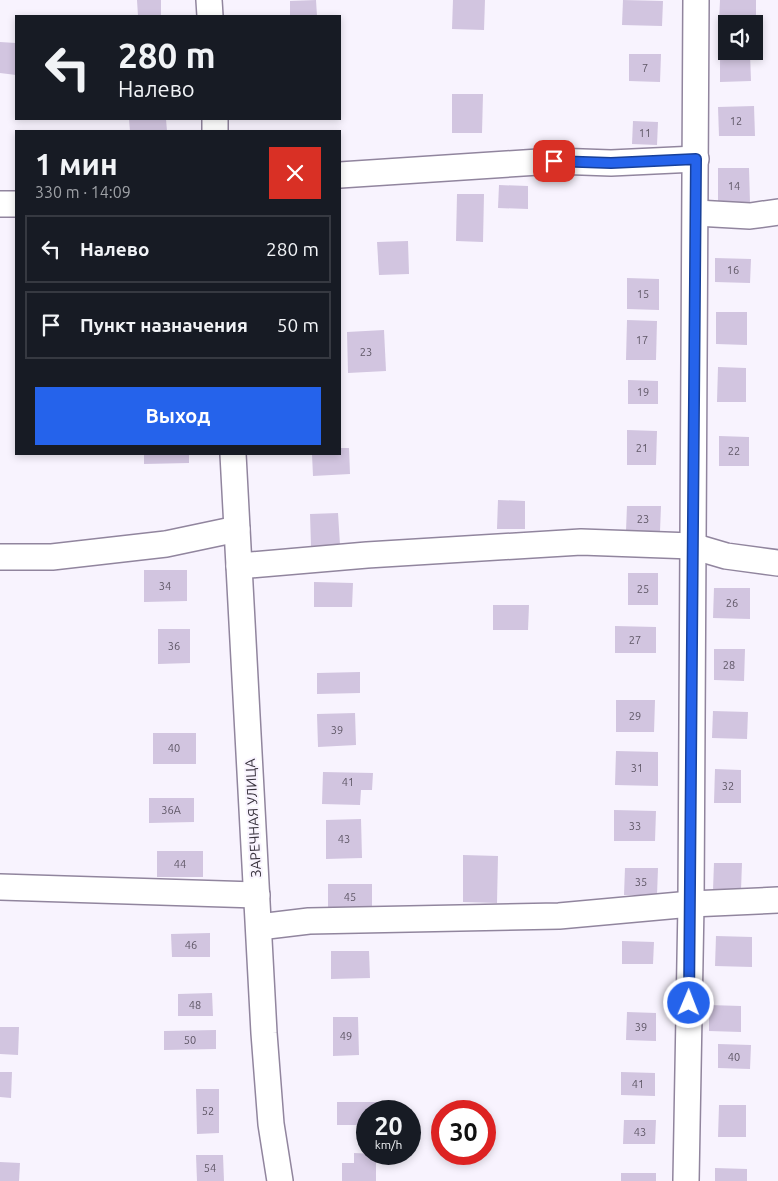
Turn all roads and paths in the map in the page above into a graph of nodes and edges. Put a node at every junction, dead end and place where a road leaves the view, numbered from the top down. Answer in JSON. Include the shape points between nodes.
{"nodes":[{"id":1,"x":209,"y":0,"type":"edge"},
{"id":2,"x":696,"y":0,"type":"edge"},
{"id":3,"x":210,"y":15,"type":"edge"},
{"id":4,"x":696,"y":159,"type":"junction"},
{"id":5,"x":341,"y":176,"type":"edge"},
{"id":6,"x":0,"y":204,"type":"edge"},
{"id":7,"x":15,"y":204,"type":"edge"},
{"id":8,"x":778,"y":212,"type":"edge"},
{"id":9,"x":696,"y":213,"type":"junction"},
{"id":10,"x":233,"y":455,"type":"edge"},
{"id":11,"x":237,"y":529,"type":"junction"},
{"id":12,"x":692,"y":546,"type":"junction"},
{"id":13,"x":0,"y":557,"type":"edge"},
{"id":14,"x":778,"y":563,"type":"edge"},
{"id":15,"x":239,"y":566,"type":"junction"},
{"id":16,"x":0,"y":887,"type":"edge"},
{"id":17,"x":257,"y":895,"type":"junction"},
{"id":18,"x":778,"y":900,"type":"edge"},
{"id":19,"x":691,"y":904,"type":"junction"},
{"id":20,"x":259,"y":927,"type":"junction"},
{"id":21,"x":280,"y":1181,"type":"edge"},
{"id":22,"x":686,"y":1181,"type":"edge"}],
"edges":[{"from":1,"to":3,"type":"street"},
{"from":2,"to":4,"type":"street"},
{"from":4,"to":5,"type":"street","via":[[611,163],[554,161]]},
{"from":4,"to":9,"type":"street"},
{"from":6,"to":7,"type":"street"},
{"from":8,"to":9,"type":"street","via":[[750,216]]},
{"from":9,"to":12,"type":"street"},
{"from":10,"to":11,"type":"street","name":"ЗАРЕЧНАЯ УЛИЦА"},
{"from":11,"to":13,"type":"street","via":[[166,544],[52,557]]},
{"from":11,"to":15,"type":"street","name":"ЗАРЕЧНАЯ УЛИЦА"},
{"from":12,"to":14,"type":"street","via":[[726,556]]},
{"from":12,"to":15,"type":"street","via":[[581,542],[367,554]]},
{"from":12,"to":19,"type":"street"},
{"from":15,"to":17,"type":"street","name":"ЗАРЕЧНАЯ УЛИЦА"},
{"from":16,"to":17,"type":"street"},
{"from":17,"to":20,"type":"street","name":"ЗАРЕЧНАЯ УЛИЦА"},
{"from":18,"to":19,"type":"street"},
{"from":19,"to":20,"type":"street","via":[[559,916],[309,921]]},
{"from":19,"to":22,"type":"street"},
{"from":20,"to":21,"type":"street","name":"ЗАРЕЧНАЯ УЛИЦА","via":[[271,1124]]}]}
